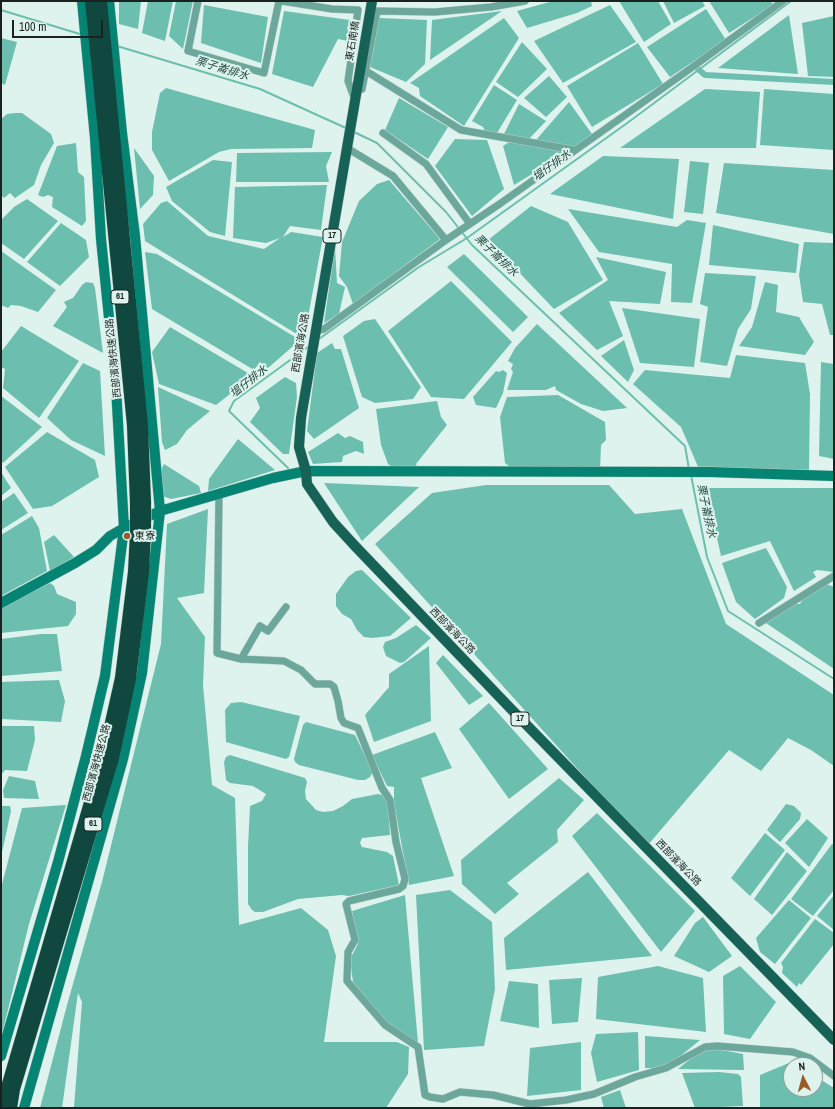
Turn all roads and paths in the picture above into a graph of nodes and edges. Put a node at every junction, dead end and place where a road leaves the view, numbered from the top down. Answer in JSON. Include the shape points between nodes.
{"nodes":[{"id":1,"x":82,"y":1,"type":"edge"},
{"id":2,"x":91,"y":1,"type":"edge"},
{"id":3,"x":100,"y":1,"type":"edge"},
{"id":4,"x":109,"y":1,"type":"edge"},
{"id":5,"x":198,"y":1,"type":"edge"},
{"id":6,"x":281,"y":1,"type":"edge"},
{"id":7,"x":372,"y":1,"type":"edge"},
{"id":8,"x":525,"y":1,"type":"edge"},
{"id":9,"x":783,"y":1,"type":"edge"},
{"id":10,"x":366,"y":71,"type":"junction"},
{"id":11,"x":105,"y":94,"type":"junction"},
{"id":12,"x":355,"y":105,"type":"junction"},
{"id":13,"x":383,"y":133,"type":"dead end"},
{"id":14,"x":347,"y":148,"type":"junction"},
{"id":15,"x":574,"y":150,"type":"junction"},
{"id":16,"x":470,"y":224,"type":"junction"},
{"id":17,"x":446,"y":240,"type":"junction"},
{"id":18,"x":316,"y":331,"type":"junction"},
{"id":19,"x":306,"y":471,"type":"junction"},
{"id":20,"x":834,"y":476,"type":"edge"},
{"id":21,"x":219,"y":495,"type":"junction"},
{"id":22,"x":160,"y":511,"type":"junction"},
{"id":23,"x":124,"y":528,"type":"junction"},
{"id":24,"x":140,"y":533,"type":"junction"},
{"id":25,"x":834,"y":576,"type":"edge"},
{"id":26,"x":1,"y":603,"type":"edge"},
{"id":27,"x":286,"y":607,"type":"dead end"},
{"id":28,"x":759,"y":623,"type":"dead end"},
{"id":29,"x":241,"y":659,"type":"junction"},
{"id":30,"x":834,"y":1040,"type":"edge"},
{"id":31,"x":1,"y":1056,"type":"edge"},
{"id":32,"x":834,"y":1076,"type":"edge"},
{"id":33,"x":1,"y":1108,"type":"edge"},
{"id":34,"x":10,"y":1108,"type":"edge"},
{"id":35,"x":24,"y":1108,"type":"edge"}],
"edges":[{"from":1,"to":11,"type":"street"},
{"from":2,"to":11,"type":"highway","number":"61"},
{"from":3,"to":11,"type":"highway","number":"61"},
{"from":4,"to":11,"type":"street"},
{"from":5,"to":6,"type":"street","via":[[188,51],[264,73]]},
{"from":6,"to":12,"type":"street","via":[[332,9],[358,10],[348,81]]},
{"from":7,"to":12,"type":"main road","name":"東石南橋","number":"17"},
{"from":8,"to":10,"type":"street","via":[[435,12],[377,11]]},
{"from":9,"to":15,"type":"street"},
{"from":10,"to":12,"type":"street"},
{"from":10,"to":15,"type":"street","via":[[461,130]]},
{"from":11,"to":22,"type":"street","via":[[135,236]]},
{"from":11,"to":23,"type":"street","via":[[101,239],[116,387]]},
{"from":11,"to":24,"type":"highway","name":"西部濱海快速公路","number":"61","bridge":true,"via":[[141,503]]},
{"from":12,"to":14,"type":"main road","name":"西部濱海公路","number":"17"},
{"from":13,"to":16,"type":"street","via":[[426,164]]},
{"from":14,"to":17,"type":"street","via":[[393,176]]},
{"from":14,"to":18,"type":"main road","name":"西部濱海公路","number":"17"},
{"from":15,"to":16,"type":"street"},
{"from":16,"to":17,"type":"street"},
{"from":17,"to":18,"type":"street","via":[[324,329]]},
{"from":18,"to":19,"type":"main road","name":"西部濱海公路","number":"17","via":[[299,434],[299,447]]},
{"from":19,"to":20,"type":"street","via":[[711,472]]},
{"from":19,"to":21,"type":"street","via":[[273,478]]},
{"from":19,"to":30,"type":"main road","name":"西部濱海公路","number":"17","via":[[307,484],[314,495],[333,522],[355,546]]},
{"from":21,"to":22,"type":"street"},
{"from":21,"to":29,"type":"street","via":[[217,653]]},
{"from":22,"to":23,"type":"street"},
{"from":22,"to":35,"type":"street","via":[[142,674],[134,712],[119,774]]},
{"from":23,"to":26,"type":"street","via":[[75,563]]},
{"from":23,"to":31,"type":"street","via":[[105,676],[58,862]]},
{"from":24,"to":33,"type":"highway","name":"西部濱海快速公路","number":"61","via":[[121,678],[104,758]]},
{"from":24,"to":34,"type":"highway","name":"西部濱海快速公路","number":"61","via":[[143,572],[130,679],[113,758]]},
{"from":25,"to":28,"type":"street"},
{"from":27,"to":29,"type":"street","via":[[268,631],[260,626]]},
{"from":29,"to":32,"type":"street","via":[[284,661],[301,670],[315,684],[330,684],[334,687],[341,718],[344,723],[358,728],[382,788],[390,800],[404,879],[403,886],[346,904],[355,940],[348,952],[348,981],[385,1025],[418,1047],[425,1095],[443,1099],[460,1092],[494,1095],[530,1104],[566,1100],[594,1094],[635,1077],[666,1068],[705,1047],[717,1046],[793,1052],[810,1058]]}]}
